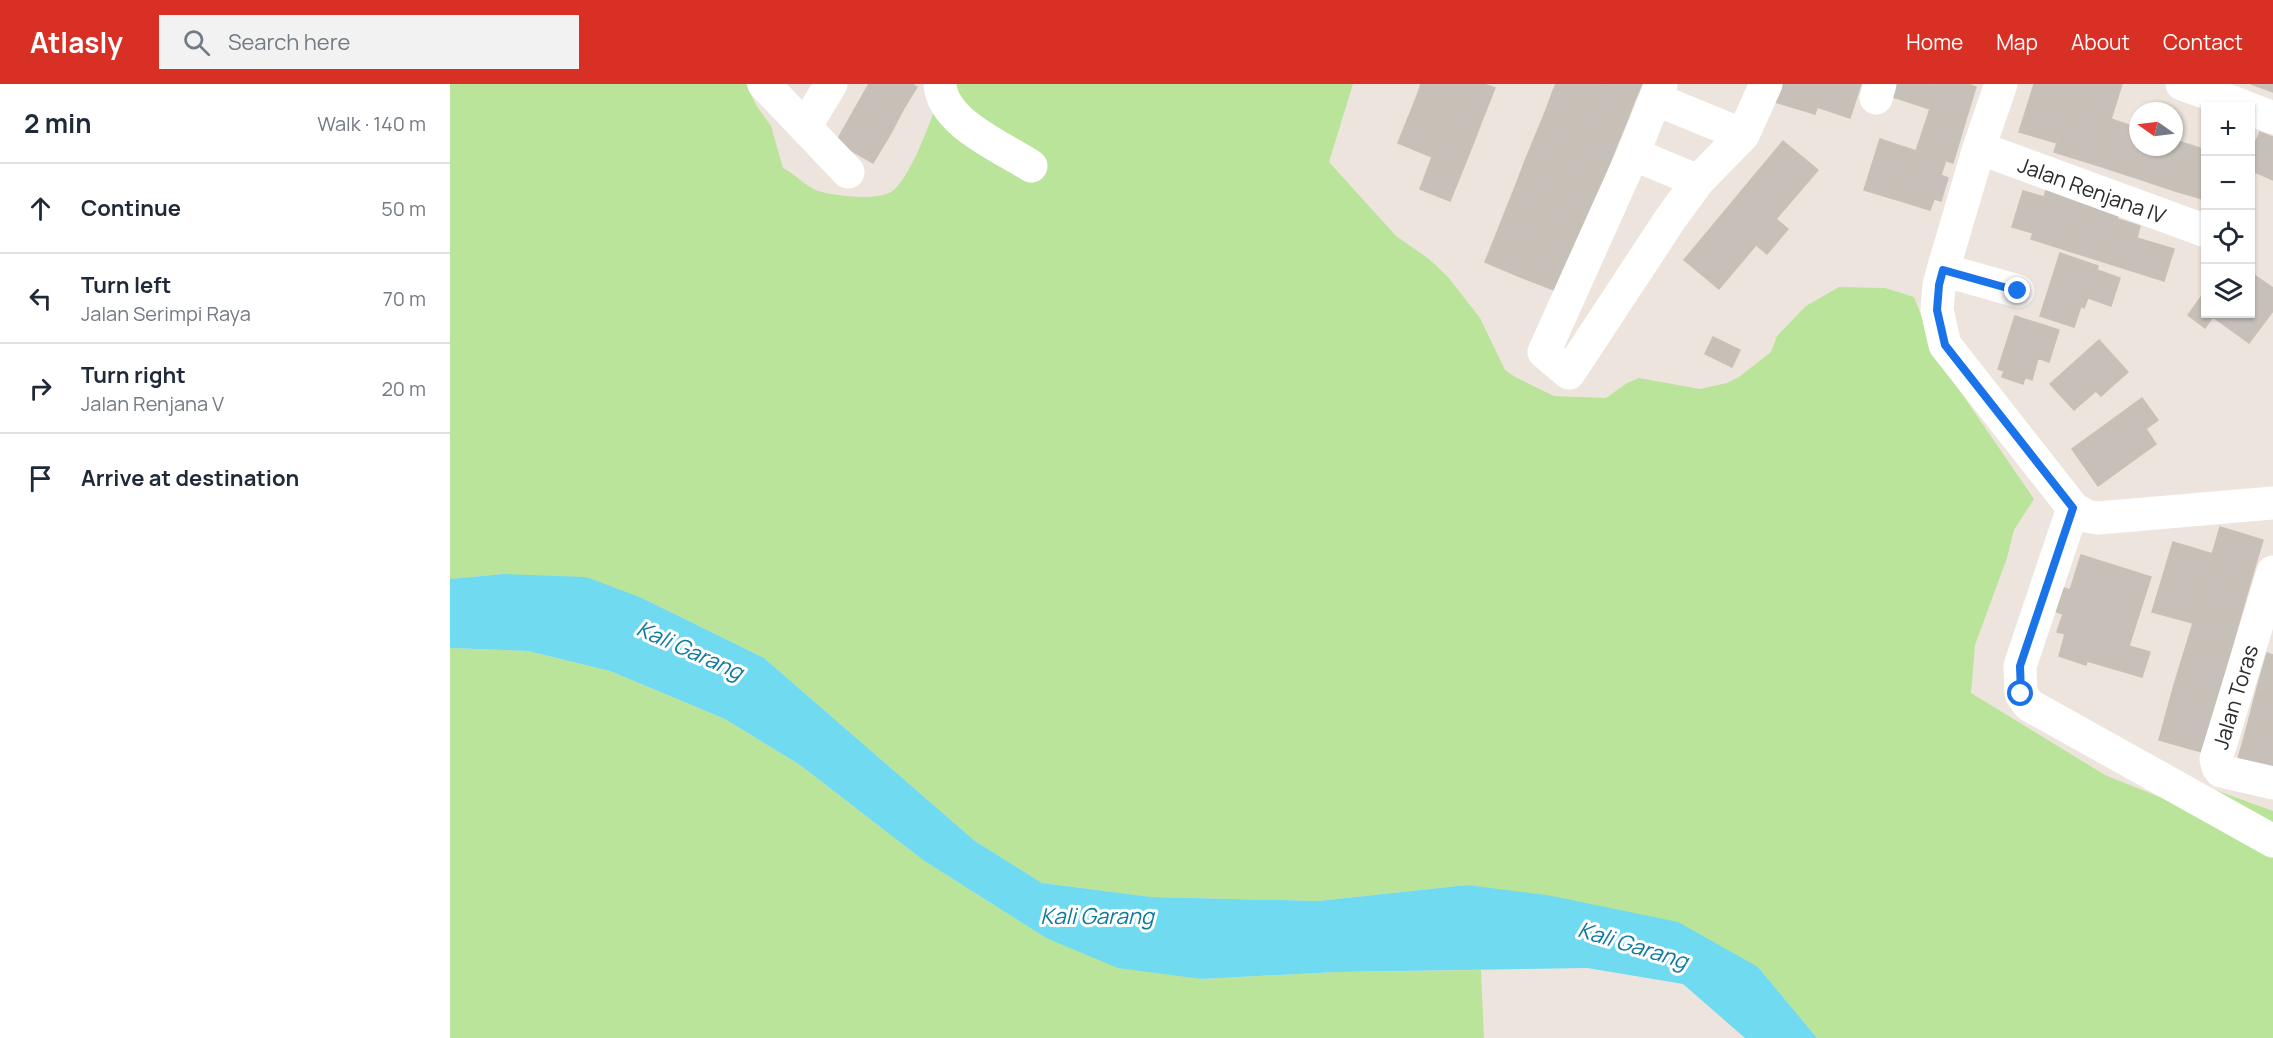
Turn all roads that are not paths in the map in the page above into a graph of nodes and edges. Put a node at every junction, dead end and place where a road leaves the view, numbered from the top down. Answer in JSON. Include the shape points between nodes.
{"nodes":[{"id":1,"x":764,"y":84,"type":"edge"},
{"id":2,"x":831,"y":84,"type":"edge"},
{"id":3,"x":940,"y":84,"type":"edge"},
{"id":4,"x":1767,"y":84,"type":"edge"},
{"id":5,"x":2001,"y":84,"type":"edge"},
{"id":6,"x":2182,"y":84,"type":"edge"},
{"id":7,"x":1658,"y":92,"type":"edge"},
{"id":8,"x":2232,"y":102,"type":"edge"},
{"id":9,"x":2255,"y":111,"type":"edge"},
{"id":10,"x":2273,"y":118,"type":"edge"},
{"id":11,"x":805,"y":127,"type":"junction"},
{"id":12,"x":1743,"y":135,"type":"junction"},
{"id":13,"x":1979,"y":148,"type":"junction"},
{"id":14,"x":1633,"y":154,"type":"junction"},
{"id":15,"x":1031,"y":166,"type":"dead end"},
{"id":16,"x":848,"y":172,"type":"dead end"},
{"id":17,"x":1698,"y":181,"type":"junction"},
{"id":18,"x":2201,"y":230,"type":"edge"},
{"id":19,"x":1943,"y":270,"type":"junction"},
{"id":20,"x":2018,"y":291,"type":"dead end"},
{"id":21,"x":2273,"y":503,"type":"edge"},
{"id":22,"x":2073,"y":508,"type":"junction"},
{"id":23,"x":2273,"y":572,"type":"edge"},
{"id":24,"x":2273,"y":783,"type":"edge"},
{"id":25,"x":2273,"y":841,"type":"edge"}],
"edges":[{"from":1,"to":11,"type":"street"},
{"from":2,"to":11,"type":"street"},
{"from":3,"to":15,"type":"street","via":[[942,98],[959,119]]},
{"from":4,"to":12,"type":"street"},
{"from":5,"to":13,"type":"street"},
{"from":6,"to":8,"type":"street"},
{"from":7,"to":12,"type":"street"},
{"from":7,"to":14,"type":"street"},
{"from":9,"to":10,"type":"street"},
{"from":11,"to":16,"type":"street"},
{"from":12,"to":17,"type":"street"},
{"from":13,"to":18,"type":"street","name":"Jalan Renjana IV"},
{"from":13,"to":19,"type":"street"},
{"from":14,"to":17,"type":"street"},
{"from":14,"to":17,"type":"street","via":[[1544,352],[1569,373]]},
{"from":19,"to":20,"type":"street"},
{"from":19,"to":22,"type":"street","via":[[1937,310],[1945,345]]},
{"from":21,"to":22,"type":"street","via":[[2098,518]]},
{"from":22,"to":25,"type":"street","via":[[2020,666],[2021,694],[2029,705]]},
{"from":23,"to":24,"type":"street","name":"Jalan Toras","via":[[2216,759],[2221,771]]}]}
